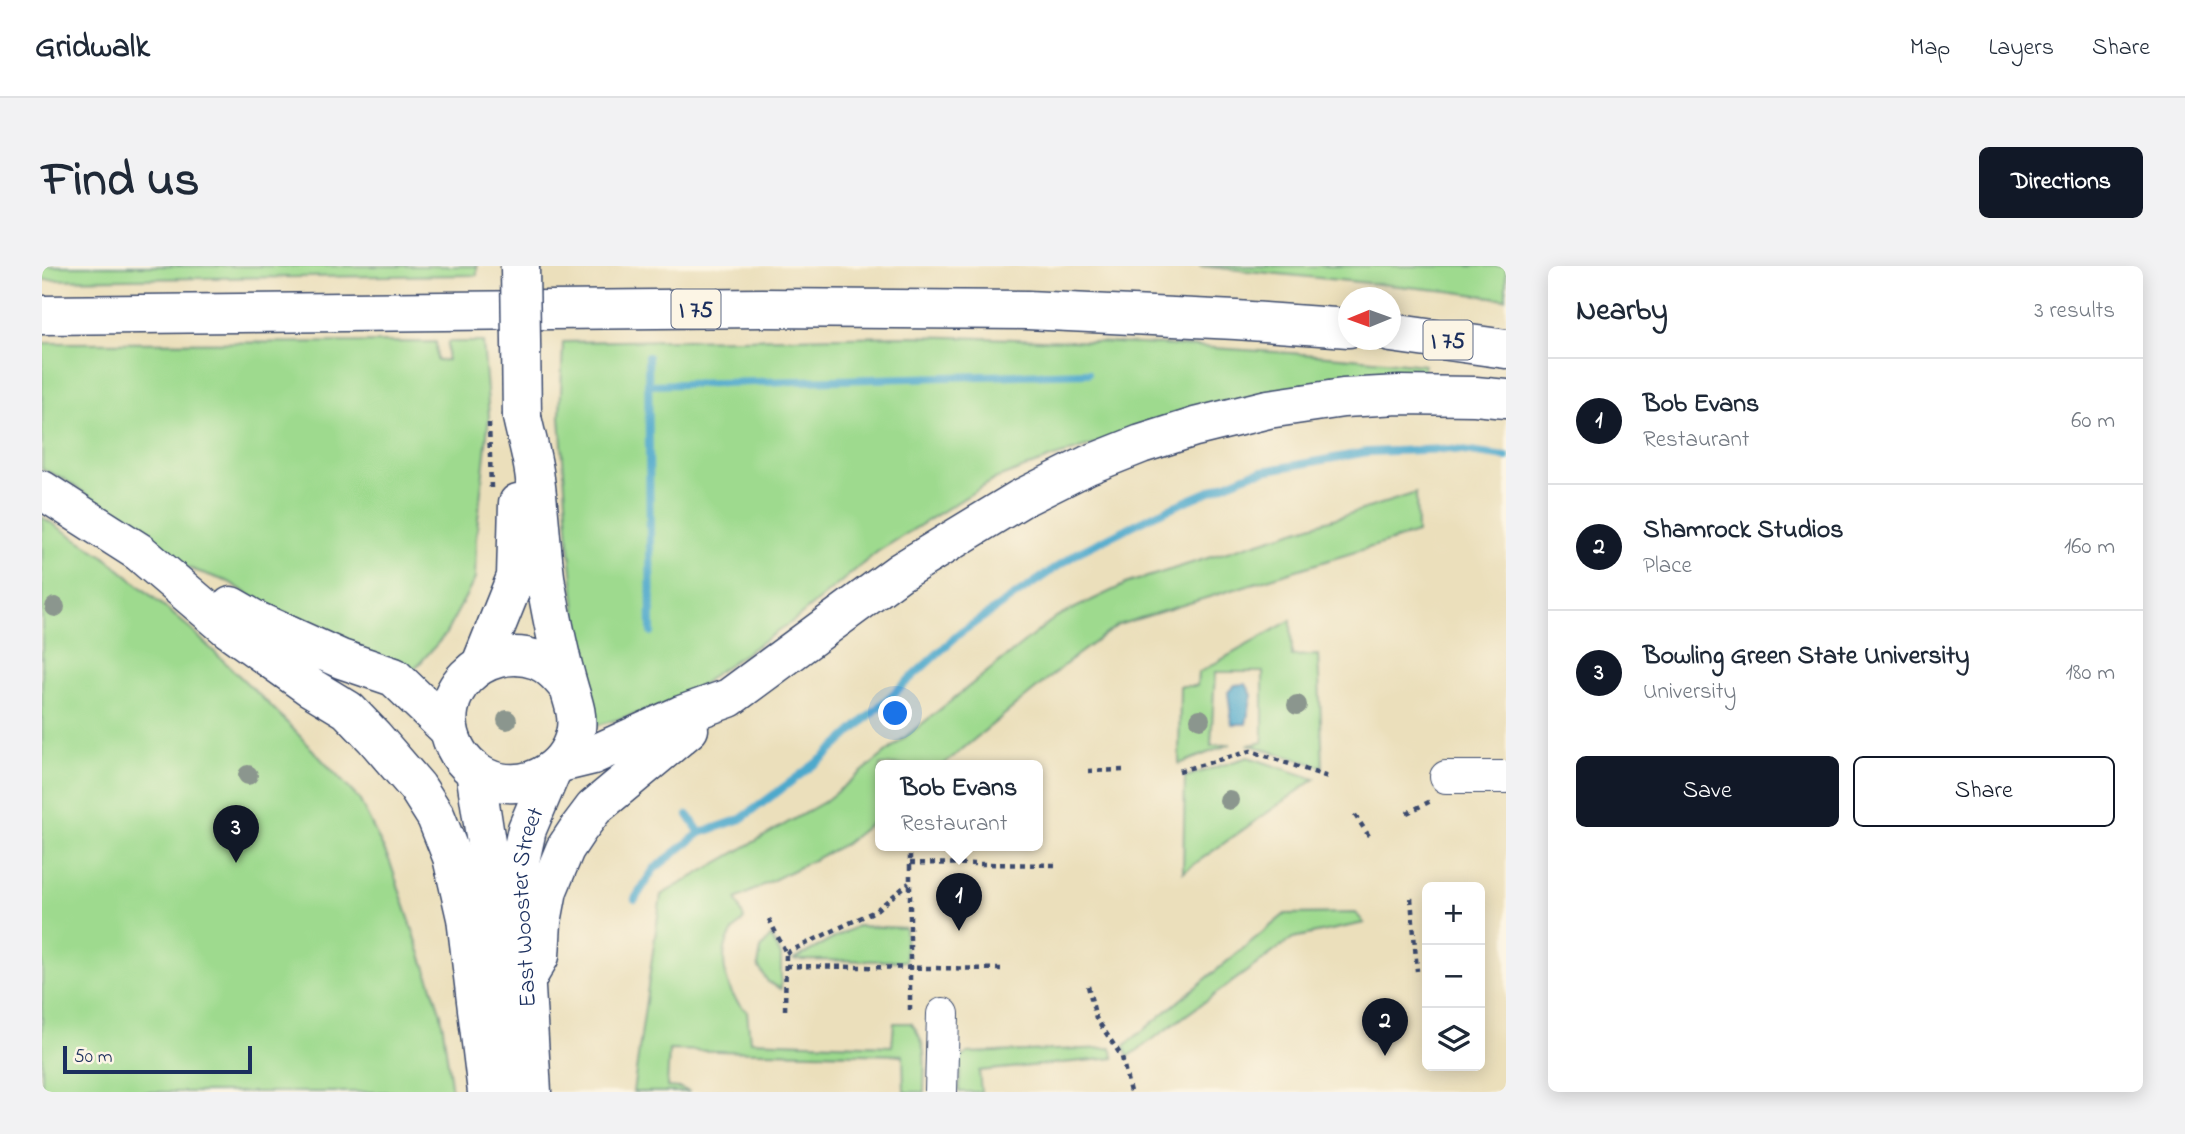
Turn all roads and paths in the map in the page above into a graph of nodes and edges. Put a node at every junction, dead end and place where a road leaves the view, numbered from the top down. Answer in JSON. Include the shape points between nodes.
{"nodes":[{"id":1,"x":520,"y":266,"type":"edge"},
{"id":2,"x":42,"y":315,"type":"edge"},
{"id":3,"x":1338,"y":327,"type":"edge"},
{"id":4,"x":1401,"y":334,"type":"edge"},
{"id":5,"x":1506,"y":349,"type":"edge"},
{"id":6,"x":1506,"y":399,"type":"edge"},
{"id":7,"x":505,"y":416,"type":"junction"},
{"id":8,"x":42,"y":490,"type":"edge"},
{"id":9,"x":491,"y":494,"type":"dead end"},
{"id":10,"x":139,"y":552,"type":"junction"},
{"id":11,"x":481,"y":664,"type":"junction"},
{"id":12,"x":569,"y":688,"type":"junction"},
{"id":13,"x":729,"y":698,"type":"junction"},
{"id":14,"x":449,"y":730,"type":"junction"},
{"id":15,"x":556,"y":766,"type":"junction"},
{"id":16,"x":1126,"y":770,"type":"dead end"},
{"id":17,"x":1088,"y":771,"type":"dead end"},
{"id":18,"x":1180,"y":771,"type":"dead end"},
{"id":19,"x":475,"y":772,"type":"junction"},
{"id":20,"x":1328,"y":777,"type":"dead end"},
{"id":21,"x":1506,"y":777,"type":"edge"},
{"id":22,"x":1441,"y":788,"type":"joint"},
{"id":23,"x":1407,"y":813,"type":"dead end"},
{"id":24,"x":1355,"y":815,"type":"dead end"},
{"id":25,"x":1369,"y":836,"type":"dead end"},
{"id":26,"x":910,"y":851,"type":"edge"},
{"id":27,"x":910,"y":863,"type":"junction"},
{"id":28,"x":1055,"y":865,"type":"dead end"},
{"id":29,"x":910,"y":882,"type":"junction"},
{"id":30,"x":1411,"y":898,"type":"dead end"},
{"id":31,"x":769,"y":919,"type":"dead end"},
{"id":32,"x":786,"y":953,"type":"junction"},
{"id":33,"x":786,"y":966,"type":"junction"},
{"id":34,"x":910,"y":967,"type":"junction"},
{"id":35,"x":1003,"y":969,"type":"dead end"},
{"id":36,"x":1417,"y":971,"type":"dead end"},
{"id":37,"x":526,"y":980,"type":"junction"},
{"id":38,"x":1088,"y":986,"type":"dead end"},
{"id":39,"x":785,"y":1012,"type":"dead end"},
{"id":40,"x":943,"y":1014,"type":"dead end"},
{"id":41,"x":910,"y":1015,"type":"dead end"},
{"id":42,"x":487,"y":1092,"type":"edge"},
{"id":43,"x":501,"y":1092,"type":"edge"},
{"id":44,"x":532,"y":1092,"type":"edge"},
{"id":45,"x":941,"y":1092,"type":"edge"},
{"id":46,"x":1130,"y":1092,"type":"edge"}],
"edges":[{"from":1,"to":7,"type":"main road","name":"East Wooster Street","bridge":true},
{"from":2,"to":3,"type":"main road","number":"I 75","via":[[1027,310]]},
{"from":4,"to":5,"type":"main road","number":"I 75"},
{"from":6,"to":13,"type":"main road","via":[[1343,398],[1268,409],[1141,444],[1020,499],[900,572]]},
{"from":7,"to":9,"type":"path"},
{"from":7,"to":11,"type":"main road","name":"East Wooster Street","via":[[516,577]]},
{"from":7,"to":12,"type":"main road","name":"East Wooster Street","via":[[535,476],[546,583]]},
{"from":8,"to":10,"type":"main road"},
{"from":10,"to":14,"type":"main road","via":[[257,621],[394,677]]},
{"from":10,"to":42,"type":"main road","via":[[229,629],[348,710],[417,787],[436,817],[452,857],[466,918]]},
{"from":11,"to":12,"type":"main road","via":[[500,657],[539,661]]},
{"from":11,"to":14,"type":"main road","name":"East Wooster Street","via":[[455,692]]},
{"from":12,"to":15,"type":"main road","name":"East Wooster Street","via":[[576,707],[576,727],[571,747]]},
{"from":13,"to":15,"type":"main road"},
{"from":13,"to":37,"type":"main road","via":[[594,807],[565,849],[548,891],[540,956]]},
{"from":14,"to":19,"type":"main road","name":"East Wooster Street","via":[[454,746]]},
{"from":15,"to":19,"type":"main road","name":"East Wooster Street","via":[[528,782],[510,784]]},
{"from":15,"to":37,"type":"main road","name":"East Wooster Street","via":[[527,829],[519,866]]},
{"from":16,"to":17,"type":"path"},
{"from":18,"to":20,"type":"path","via":[[1251,751]]},
{"from":19,"to":43,"type":"main road","name":"East Wooster Street","via":[[497,914]]},
{"from":21,"to":22,"type":"lane"},
{"from":22,"to":23,"type":"path"},
{"from":24,"to":25,"type":"path"},
{"from":26,"to":27,"type":"path"},
{"from":27,"to":28,"type":"path"},
{"from":27,"to":29,"type":"path"},
{"from":29,"to":32,"type":"path","via":[[875,911]]},
{"from":29,"to":34,"type":"path"},
{"from":30,"to":36,"type":"path"},
{"from":31,"to":32,"type":"path"},
{"from":32,"to":33,"type":"path"},
{"from":33,"to":34,"type":"path"},
{"from":33,"to":39,"type":"path"},
{"from":34,"to":35,"type":"path"},
{"from":34,"to":41,"type":"path"},
{"from":37,"to":44,"type":"main road","name":"East Wooster Street"},
{"from":38,"to":46,"type":"path","via":[[1096,1018],[1122,1057]]},
{"from":40,"to":45,"type":"lane"}]}
